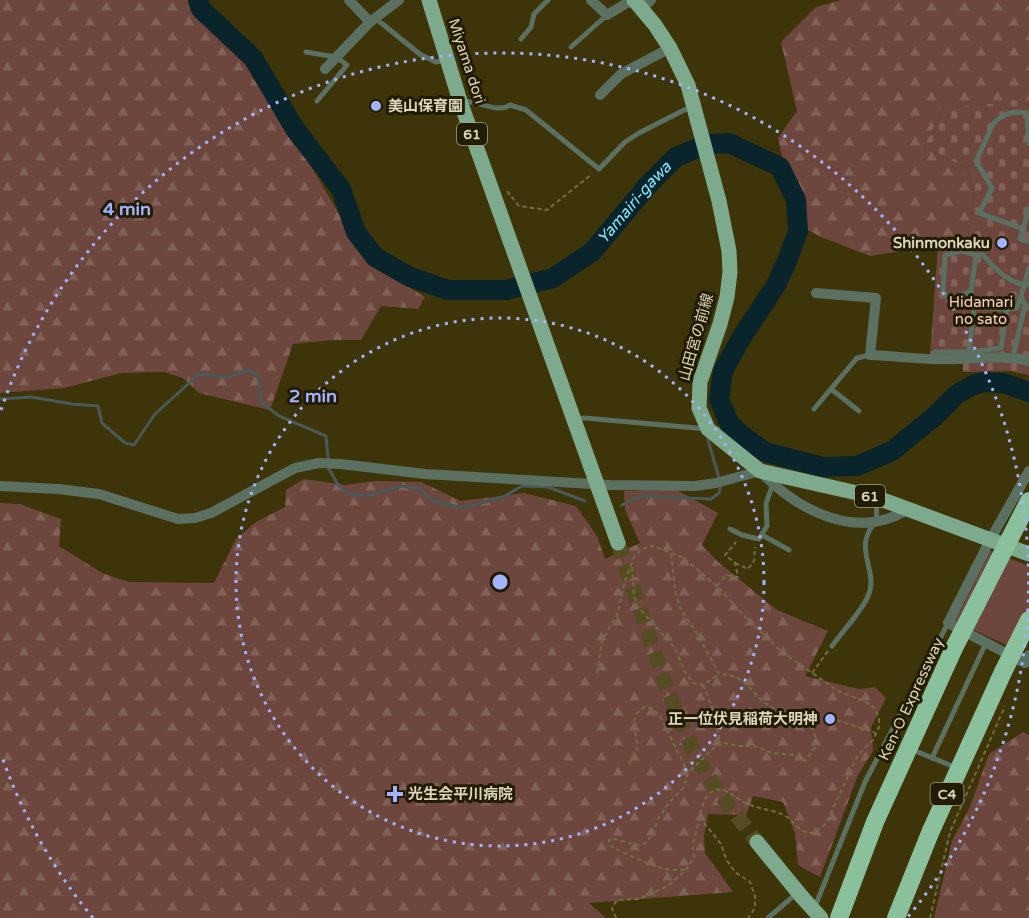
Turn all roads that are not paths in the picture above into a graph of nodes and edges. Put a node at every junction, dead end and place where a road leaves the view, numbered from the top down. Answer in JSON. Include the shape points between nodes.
{"nodes":[{"id":1,"x":349,"y":0,"type":"edge"},
{"id":2,"x":399,"y":0,"type":"edge"},
{"id":3,"x":429,"y":0,"type":"edge"},
{"id":4,"x":548,"y":0,"type":"edge"},
{"id":5,"x":591,"y":0,"type":"edge"},
{"id":6,"x":640,"y":2,"type":"edge"},
{"id":7,"x":607,"y":15,"type":"junction"},
{"id":8,"x":373,"y":20,"type":"junction"},
{"id":9,"x":521,"y":39,"type":"dead end"},
{"id":10,"x":571,"y":48,"type":"dead end"},
{"id":11,"x":670,"y":48,"type":"junction"},
{"id":12,"x":306,"y":52,"type":"dead end"},
{"id":13,"x":336,"y":57,"type":"junction"},
{"id":14,"x":447,"y":60,"type":"junction"},
{"id":15,"x":326,"y":69,"type":"dead end"},
{"id":16,"x":600,"y":95,"type":"dead end"},
{"id":17,"x":317,"y":101,"type":"dead end"},
{"id":18,"x":460,"y":101,"type":"junction"},
{"id":19,"x":694,"y":105,"type":"junction"},
{"id":20,"x":1029,"y":142,"type":"edge"},
{"id":21,"x":1029,"y":208,"type":"edge"},
{"id":22,"x":1024,"y":229,"type":"junction"},
{"id":23,"x":1029,"y":242,"type":"edge"},
{"id":24,"x":976,"y":255,"type":"junction"},
{"id":25,"x":1029,"y":268,"type":"edge"},
{"id":26,"x":1026,"y":285,"type":"edge"},
{"id":27,"x":972,"y":291,"type":"junction"},
{"id":28,"x":816,"y":293,"type":"dead end"},
{"id":29,"x":1021,"y":296,"type":"junction"},
{"id":30,"x":974,"y":307,"type":"junction"},
{"id":31,"x":1006,"y":309,"type":"junction"},
{"id":32,"x":935,"y":352,"type":"dead end"},
{"id":33,"x":969,"y":352,"type":"junction"},
{"id":34,"x":870,"y":355,"type":"junction"},
{"id":35,"x":1013,"y":357,"type":"junction"},
{"id":36,"x":1029,"y":361,"type":"edge"},
{"id":37,"x":831,"y":389,"type":"junction"},
{"id":38,"x":814,"y":409,"type":"dead end"},
{"id":39,"x":859,"y":411,"type":"dead end"},
{"id":40,"x":574,"y":419,"type":"junction"},
{"id":41,"x":710,"y":432,"type":"junction"},
{"id":42,"x":760,"y":471,"type":"junction"},
{"id":43,"x":1029,"y":471,"type":"edge"},
{"id":44,"x":597,"y":484,"type":"junction"},
{"id":45,"x":773,"y":484,"type":"junction"},
{"id":46,"x":0,"y":486,"type":"edge"},
{"id":47,"x":875,"y":497,"type":"junction"},
{"id":48,"x":1029,"y":501,"type":"edge"},
{"id":49,"x":908,"y":508,"type":"junction"},
{"id":50,"x":877,"y":521,"type":"junction"},
{"id":51,"x":730,"y":529,"type":"dead end"},
{"id":52,"x":760,"y":537,"type":"junction"},
{"id":53,"x":990,"y":540,"type":"junction"},
{"id":54,"x":618,"y":543,"type":"tunnel mouth"},
{"id":55,"x":789,"y":550,"type":"dead end"},
{"id":56,"x":1029,"y":554,"type":"edge"},
{"id":57,"x":1029,"y":620,"type":"edge"},
{"id":58,"x":948,"y":623,"type":"junction"},
{"id":59,"x":987,"y":642,"type":"junction"},
{"id":60,"x":832,"y":646,"type":"road end"},
{"id":61,"x":1028,"y":661,"type":"edge"},
{"id":62,"x":909,"y":748,"type":"junction"},
{"id":63,"x":932,"y":758,"type":"junction"},
{"id":64,"x":958,"y":769,"type":"junction"},
{"id":65,"x":875,"y":822,"type":"junction"},
{"id":66,"x":758,"y":842,"type":"tunnel mouth"},
{"id":67,"x":800,"y":894,"type":"junction"},
{"id":68,"x":768,"y":918,"type":"edge"},
{"id":69,"x":811,"y":918,"type":"edge"},
{"id":70,"x":821,"y":918,"type":"edge"},
{"id":71,"x":830,"y":918,"type":"edge"},
{"id":72,"x":839,"y":918,"type":"edge"},
{"id":73,"x":896,"y":918,"type":"edge"}],
"edges":[{"from":1,"to":8,"type":"street"},
{"from":2,"to":8,"type":"street"},
{"from":3,"to":14,"type":"main road","name":"Miyama dori","number":"61"},
{"from":4,"to":9,"type":"lane","via":[[534,14],[531,27]]},
{"from":5,"to":7,"type":"street"},
{"from":6,"to":7,"type":"street"},
{"from":6,"to":11,"type":"main road"},
{"from":7,"to":10,"type":"lane"},
{"from":8,"to":13,"type":"street"},
{"from":8,"to":14,"type":"lane","via":[[421,55],[436,62]]},
{"from":11,"to":16,"type":"street","via":[[621,74]]},
{"from":11,"to":19,"type":"main road"},
{"from":12,"to":13,"type":"lane"},
{"from":13,"to":15,"type":"street"},
{"from":13,"to":17,"type":"lane","via":[[347,65]]},
{"from":14,"to":18,"type":"main road","name":"Miyama dori","number":"61"},
{"from":18,"to":19,"type":"lane","via":[[526,110],[599,169],[639,133]]},
{"from":18,"to":40,"type":"main road","name":"Miyama dori","number":"61"},
{"from":19,"to":41,"type":"main road","name":"山田宮の前線","via":[[729,251],[727,297],[700,382],[699,408]]},
{"from":20,"to":22,"type":"lane","via":[[1027,113],[1013,111],[993,124],[976,161],[992,188],[979,213]]},
{"from":21,"to":22,"type":"lane"},
{"from":22,"to":23,"type":"lane","via":[[1020,239]]},
{"from":24,"to":26,"type":"lane","via":[[982,255],[1000,274]]},
{"from":24,"to":27,"type":"lane"},
{"from":24,"to":27,"type":"lane","via":[[962,251],[945,255],[943,292],[959,296]]},
{"from":25,"to":26,"type":"lane"},
{"from":26,"to":29,"type":"lane"},
{"from":27,"to":30,"type":"lane"},
{"from":28,"to":34,"type":"street","via":[[876,298]]},
{"from":29,"to":31,"type":"lane","via":[[1017,308]]},
{"from":29,"to":35,"type":"lane","via":[[1025,305]]},
{"from":30,"to":31,"type":"lane"},
{"from":30,"to":33,"type":"lane"},
{"from":31,"to":33,"type":"lane","via":[[1002,348]]},
{"from":32,"to":33,"type":"lane"},
{"from":34,"to":35,"type":"street"},
{"from":34,"to":37,"type":"lane","via":[[857,358]]},
{"from":35,"to":36,"type":"street"},
{"from":37,"to":38,"type":"lane"},
{"from":37,"to":39,"type":"lane"},
{"from":40,"to":41,"type":"lane"},
{"from":40,"to":44,"type":"main road","number":"61"},
{"from":41,"to":42,"type":"main road","number":"61"},
{"from":42,"to":44,"type":"street","via":[[695,486]]},
{"from":42,"to":45,"type":"street","number":"61"},
{"from":42,"to":47,"type":"main road","number":"61"},
{"from":43,"to":53,"type":"street"},
{"from":44,"to":46,"type":"street","via":[[308,464],[211,513],[178,519],[99,495]]},
{"from":44,"to":54,"type":"main road","number":"61"},
{"from":45,"to":50,"type":"street","number":"61","via":[[821,516],[852,522]]},
{"from":45,"to":52,"type":"lane","via":[[766,502],[767,526]]},
{"from":47,"to":49,"type":"main road","number":"61"},
{"from":47,"to":50,"type":"lane"},
{"from":48,"to":62,"type":"highway","name":"Ken-O Expressway","bridge":true,"via":[[954,648]]},
{"from":49,"to":50,"type":"street","number":"61"},
{"from":49,"to":53,"type":"main road","number":"61"},
{"from":50,"to":60,"type":"lane","via":[[865,540],[869,596]]},
{"from":51,"to":52,"type":"lane"},
{"from":52,"to":55,"type":"lane"},
{"from":53,"to":56,"type":"main road","number":"61"},
{"from":53,"to":58,"type":"street"},
{"from":57,"to":64,"type":"highway","number":"C4","bridge":true},
{"from":58,"to":59,"type":"street"},
{"from":58,"to":69,"type":"lane","via":[[865,782]]},
{"from":59,"to":61,"type":"street"},
{"from":59,"to":63,"type":"lane"},
{"from":62,"to":63,"type":"lane"},
{"from":62,"to":65,"type":"highway","name":"Ken-O Expressway"},
{"from":63,"to":64,"type":"lane"},
{"from":64,"to":73,"type":"highway","number":"C4"},
{"from":65,"to":71,"type":"highway"},
{"from":65,"to":72,"type":"highway","name":"Ken-O Expressway"},
{"from":66,"to":67,"type":"main road"},
{"from":67,"to":68,"type":"lane"},
{"from":67,"to":70,"type":"main road","bridge":true}]}
